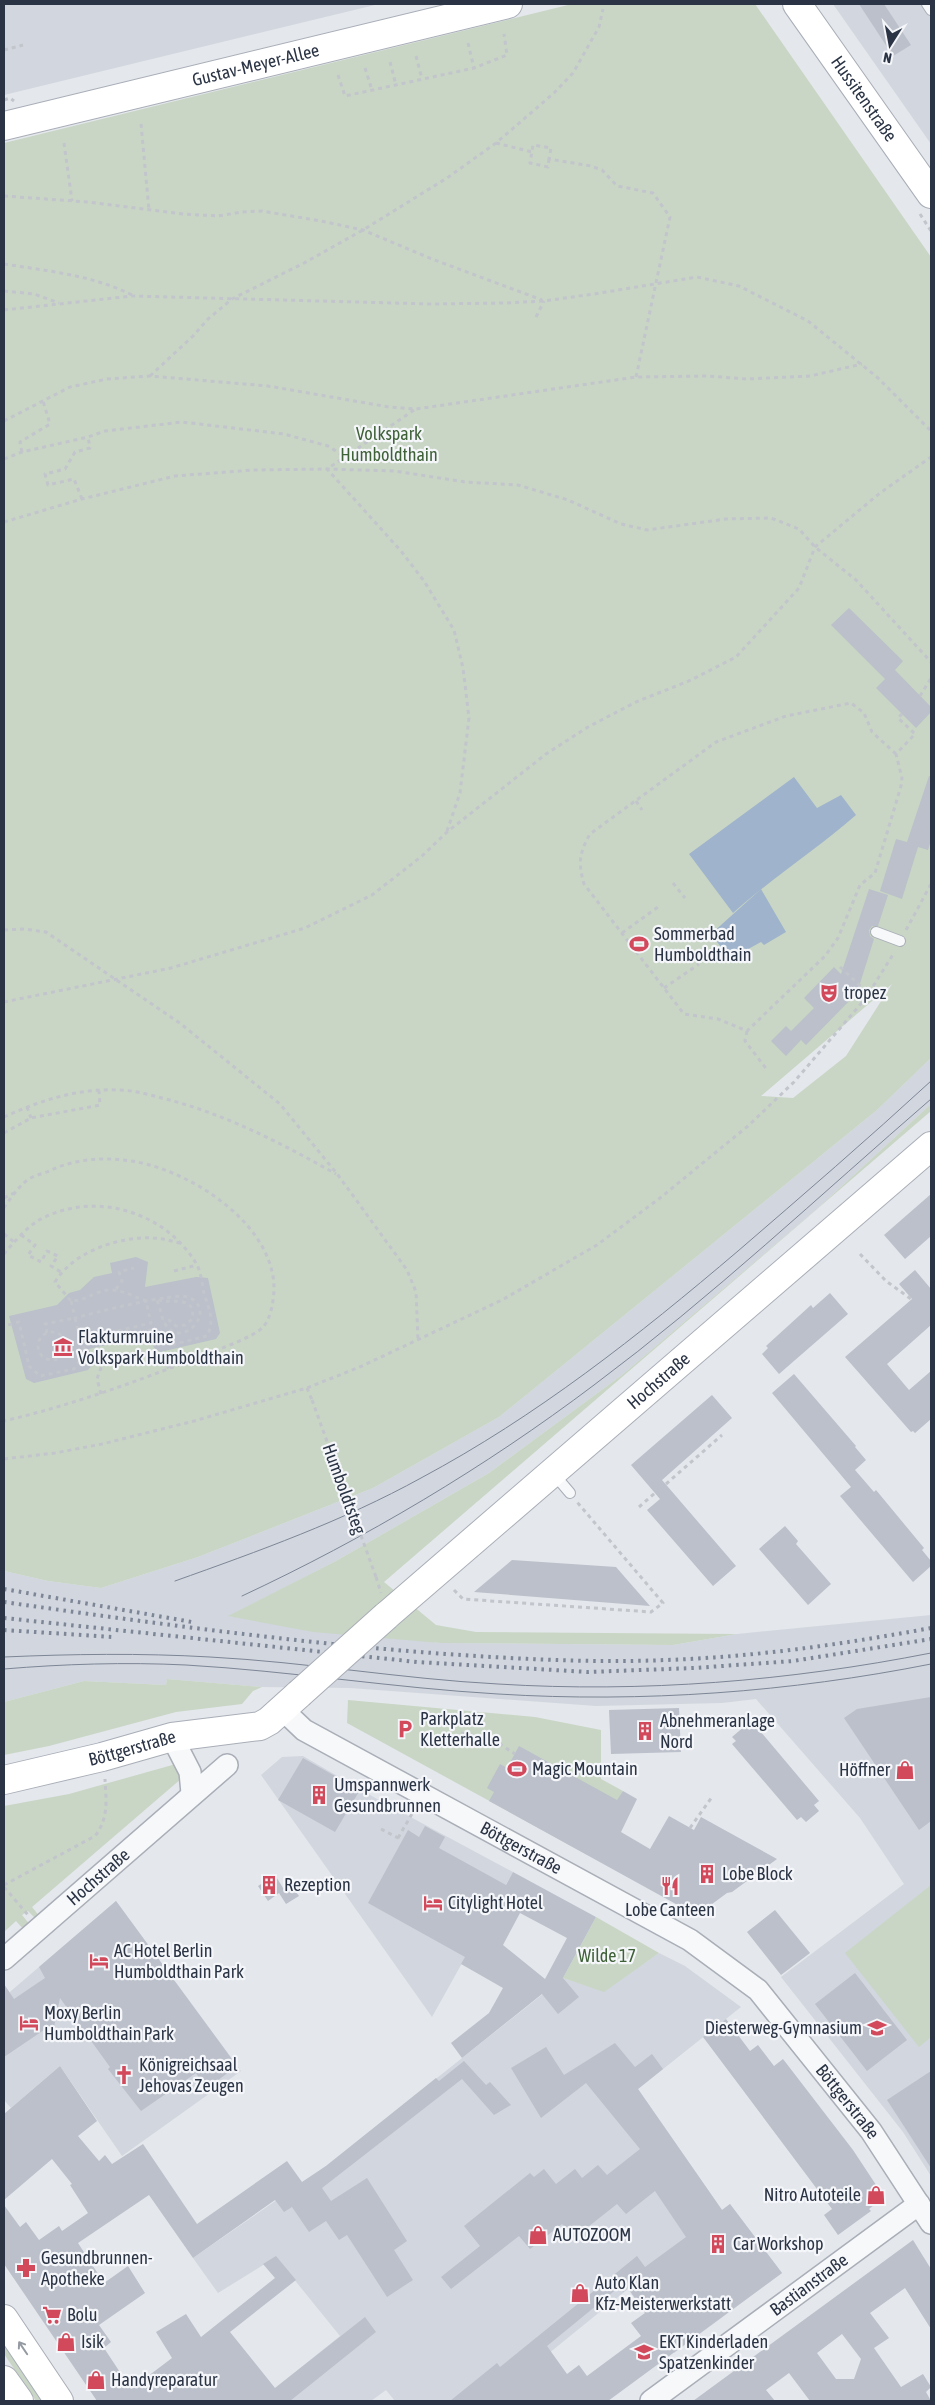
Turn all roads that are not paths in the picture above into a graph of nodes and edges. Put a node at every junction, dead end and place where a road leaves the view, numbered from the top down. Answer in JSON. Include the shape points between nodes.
{"nodes":[{"id":1,"x":508,"y":4,"type":"edge"},
{"id":2,"x":798,"y":4,"type":"edge"},
{"id":3,"x":927,"y":4,"type":"edge"},
{"id":4,"x":931,"y":10,"type":"edge"},
{"id":5,"x":4,"y":126,"type":"edge"},
{"id":6,"x":931,"y":194,"type":"edge"},
{"id":7,"x":876,"y":932,"type":"dead end"},
{"id":8,"x":900,"y":941,"type":"road end"},
{"id":9,"x":931,"y":1146,"type":"edge"},
{"id":10,"x":552,"y":1472,"type":"junction"},
{"id":11,"x":570,"y":1493,"type":"road end"},
{"id":12,"x":291,"y":1702,"type":"junction"},
{"id":13,"x":172,"y":1738,"type":"junction"},
{"id":14,"x":227,"y":1764,"type":"dead end"},
{"id":15,"x":4,"y":1780,"type":"edge"},
{"id":16,"x":192,"y":1793,"type":"junction"},
{"id":17,"x":4,"y":1959,"type":"edge"},
{"id":18,"x":919,"y":2204,"type":"junction"},
{"id":19,"x":931,"y":2223,"type":"edge"},
{"id":20,"x":4,"y":2319,"type":"edge"},
{"id":21,"x":4,"y":2380,"type":"edge"},
{"id":22,"x":19,"y":2401,"type":"edge"},
{"id":23,"x":60,"y":2401,"type":"edge"},
{"id":24,"x":651,"y":2401,"type":"edge"}],
"edges":[{"from":1,"to":5,"type":"street","name":"Gustav-Meyer-Allee"},
{"from":2,"to":6,"type":"street","name":"Hussitenstraße"},
{"from":3,"to":4,"type":"lane"},
{"from":7,"to":8,"type":"lane"},
{"from":9,"to":10,"type":"street","name":"Hochstraße"},
{"from":10,"to":11,"type":"lane"},
{"from":10,"to":12,"type":"street","name":"Hochstraße","bridge":true,"via":[[384,1606]]},
{"from":12,"to":13,"type":"street","name":"Böttgerstraße","via":[[260,1726]]},
{"from":12,"to":18,"type":"street","name":"Böttgerstraße","via":[[304,1730],[682,1936],[723,1962],[770,2003],[871,2131]]},
{"from":13,"to":15,"type":"street","name":"Böttgerstraße"},
{"from":13,"to":16,"type":"street","via":[[190,1772]]},
{"from":14,"to":16,"type":"street","name":"Hochstraße"},
{"from":16,"to":17,"type":"street","name":"Hochstraße"},
{"from":18,"to":19,"type":"street","name":"Böttgerstraße"},
{"from":18,"to":24,"type":"street","name":"Bastianstraße"},
{"from":23,"to":20,"type":"street","one_way":true},
{"from":21,"to":22,"type":"street"}]}
